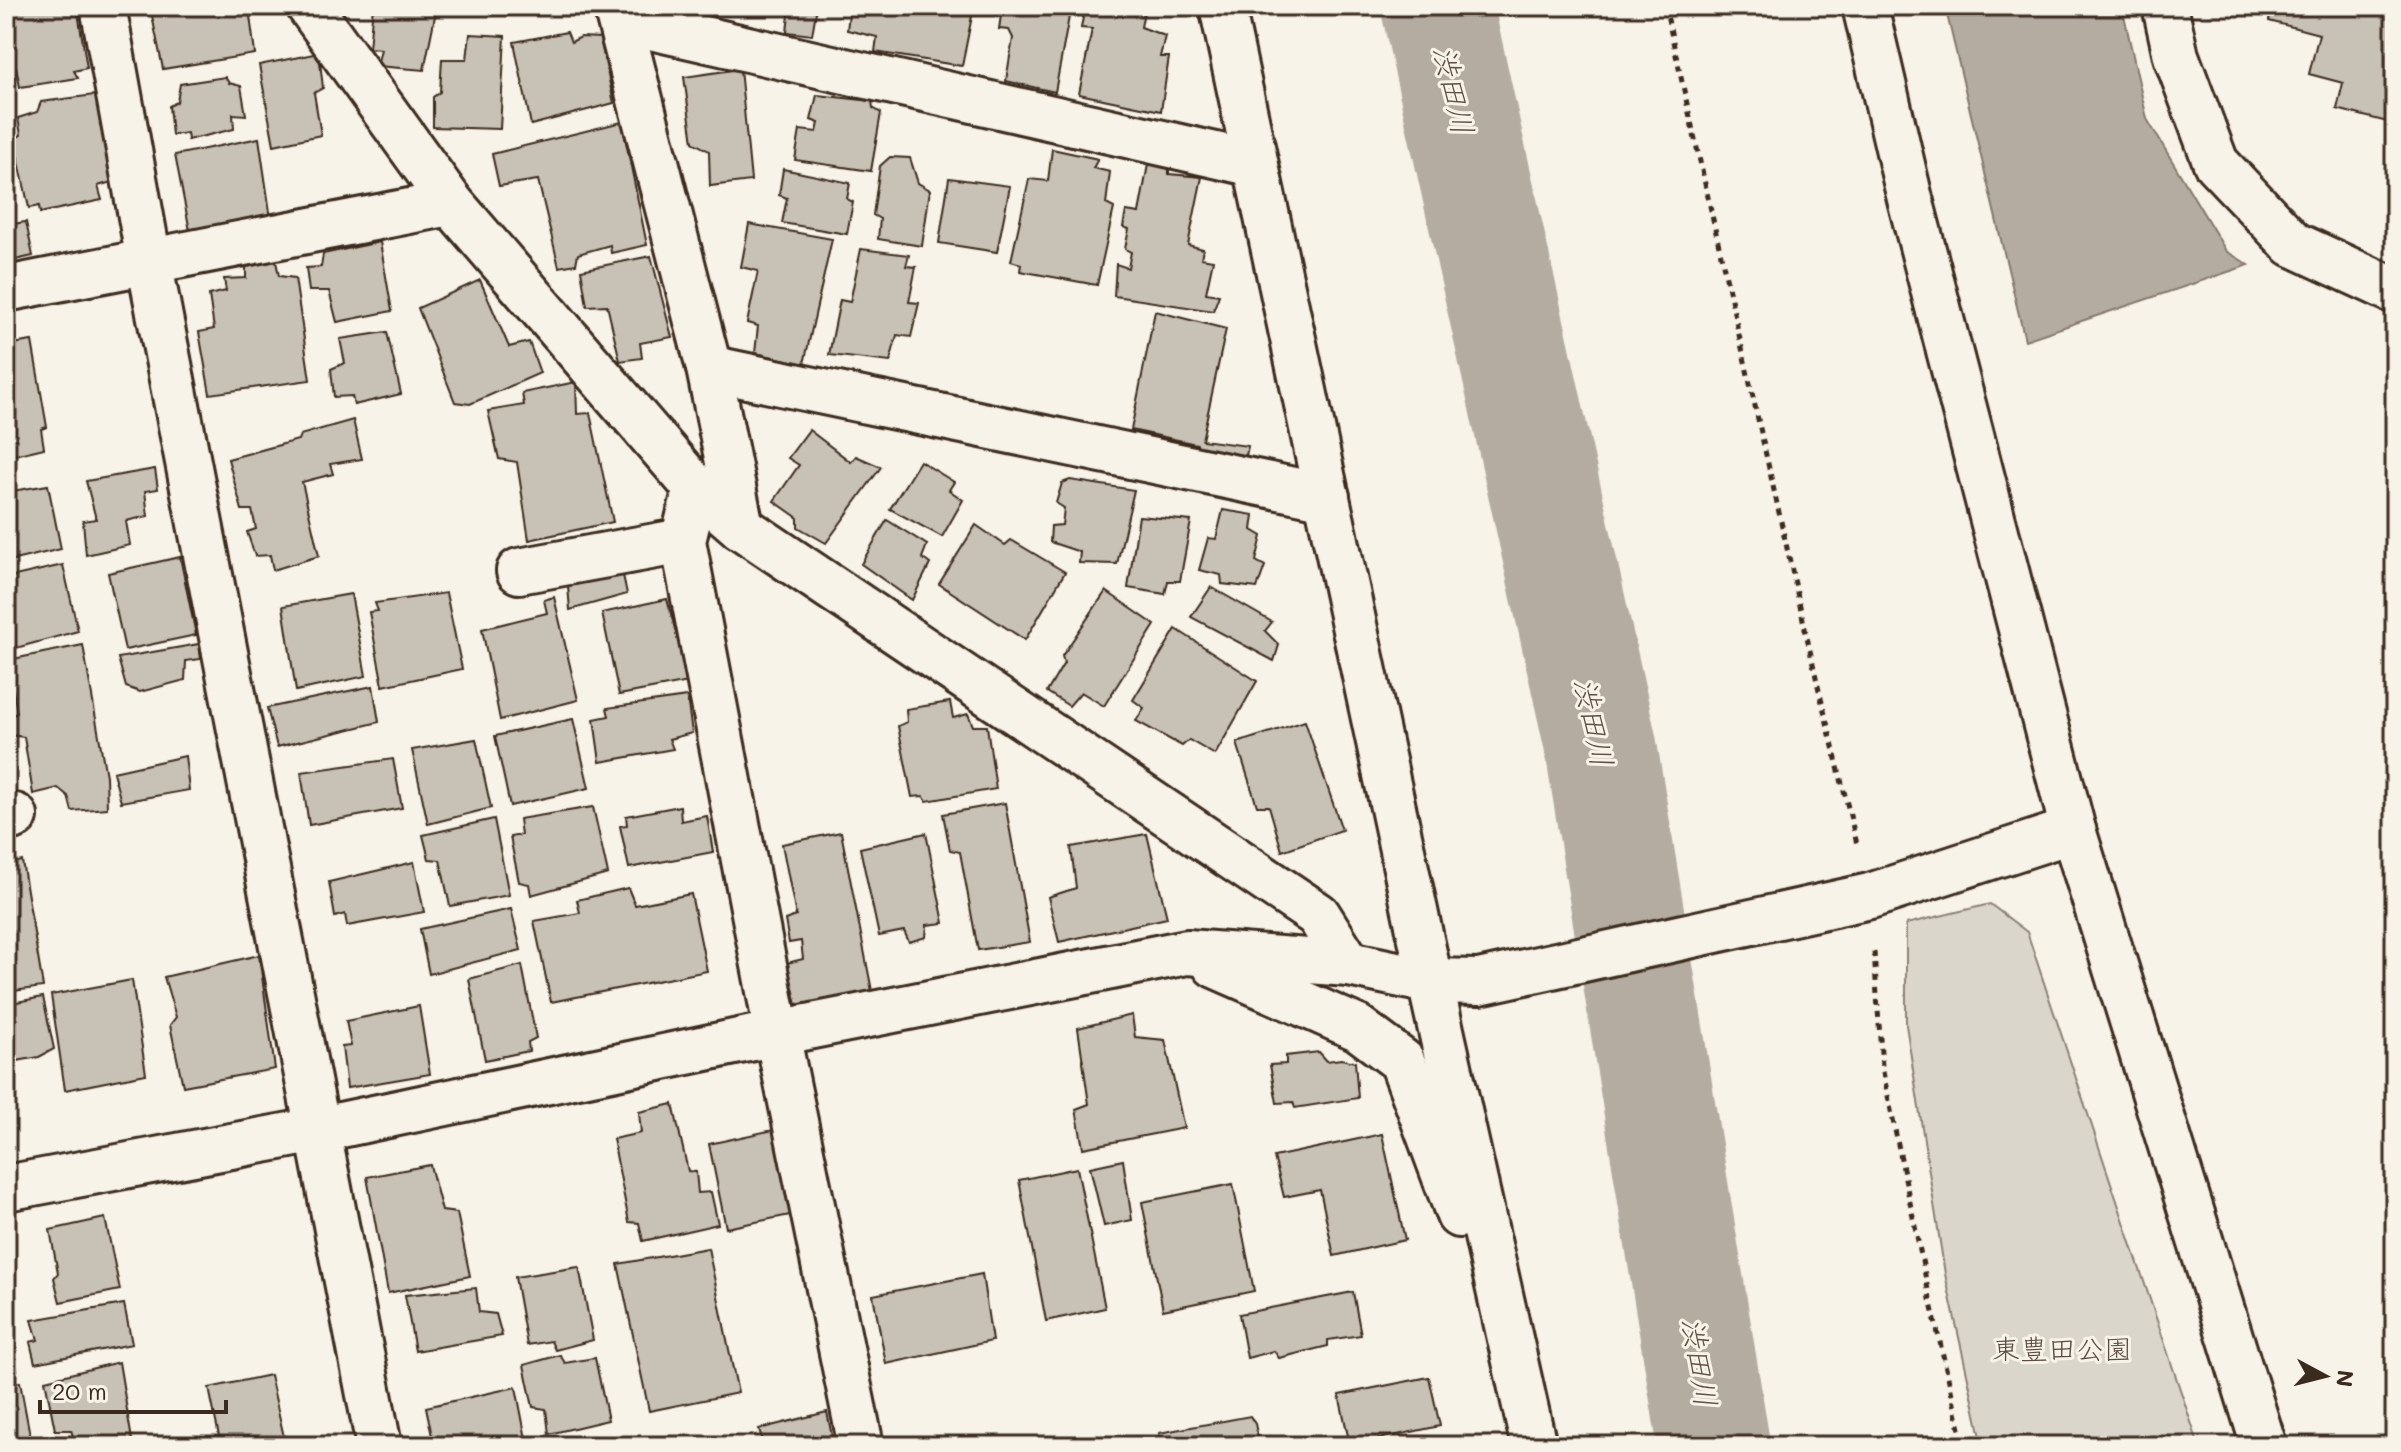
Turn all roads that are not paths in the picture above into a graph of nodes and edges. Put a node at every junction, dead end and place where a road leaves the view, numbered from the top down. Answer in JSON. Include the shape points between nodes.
{"nodes":[{"id":1,"x":103,"y":6,"type":"edge"},
{"id":2,"x":309,"y":6,"type":"edge"},
{"id":3,"x":1222,"y":6,"type":"edge"},
{"id":4,"x":1865,"y":6,"type":"edge"},
{"id":5,"x":2165,"y":6,"type":"edge"},
{"id":6,"x":618,"y":13,"type":"edge"},
{"id":7,"x":1255,"y":164,"type":"junction"},
{"id":8,"x":451,"y":203,"type":"junction"},
{"id":9,"x":149,"y":261,"type":"junction"},
{"id":10,"x":6,"y":289,"type":"edge"},
{"id":11,"x":2395,"y":291,"type":"edge"},
{"id":12,"x":709,"y":368,"type":"junction"},
{"id":13,"x":696,"y":488,"type":"junction"},
{"id":14,"x":1327,"y":497,"type":"junction"},
{"id":15,"x":741,"y":527,"type":"junction"},
{"id":16,"x":683,"y":541,"type":"junction"},
{"id":17,"x":519,"y":571,"type":"dead end"},
{"id":18,"x":2073,"y":830,"type":"junction"},
{"id":19,"x":1187,"y":952,"type":"junction"},
{"id":20,"x":1349,"y":964,"type":"junction"},
{"id":21,"x":1430,"y":981,"type":"junction"},
{"id":22,"x":777,"y":1033,"type":"junction"},
{"id":23,"x":317,"y":1130,"type":"junction"},
{"id":24,"x":6,"y":1188,"type":"edge"},
{"id":25,"x":1492,"y":1258,"type":"junction"},
{"id":26,"x":379,"y":1446,"type":"edge"},
{"id":27,"x":861,"y":1446,"type":"edge"},
{"id":28,"x":1534,"y":1446,"type":"edge"},
{"id":29,"x":2264,"y":1446,"type":"edge"}],
"edges":[{"from":1,"to":9,"type":"street"},
{"from":2,"to":8,"type":"street"},
{"from":3,"to":7,"type":"street"},
{"from":4,"to":18,"type":"street"},
{"from":5,"to":11,"type":"street","via":[[2176,56],[2216,163],[2293,244]]},
{"from":6,"to":7,"type":"street"},
{"from":6,"to":12,"type":"street"},
{"from":7,"to":14,"type":"street"},
{"from":8,"to":9,"type":"street"},
{"from":8,"to":13,"type":"street"},
{"from":9,"to":10,"type":"street"},
{"from":9,"to":23,"type":"street"},
{"from":12,"to":14,"type":"street"},
{"from":12,"to":15,"type":"street"},
{"from":13,"to":15,"type":"street"},
{"from":13,"to":16,"type":"street"},
{"from":14,"to":21,"type":"street"},
{"from":15,"to":20,"type":"street","via":[[1318,915]]},
{"from":16,"to":17,"type":"street"},
{"from":16,"to":22,"type":"street"},
{"from":18,"to":21,"type":"street","via":[[1851,901],[1479,982]]},
{"from":18,"to":29,"type":"street"},
{"from":19,"to":20,"type":"street"},
{"from":19,"to":22,"type":"street"},
{"from":19,"to":25,"type":"street","via":[[1358,1028],[1402,1061],[1459,1217]]},
{"from":20,"to":21,"type":"street"},
{"from":21,"to":25,"type":"street"},
{"from":22,"to":23,"type":"street"},
{"from":22,"to":27,"type":"street"},
{"from":23,"to":24,"type":"street"},
{"from":23,"to":26,"type":"street"},
{"from":25,"to":28,"type":"street"}]}
